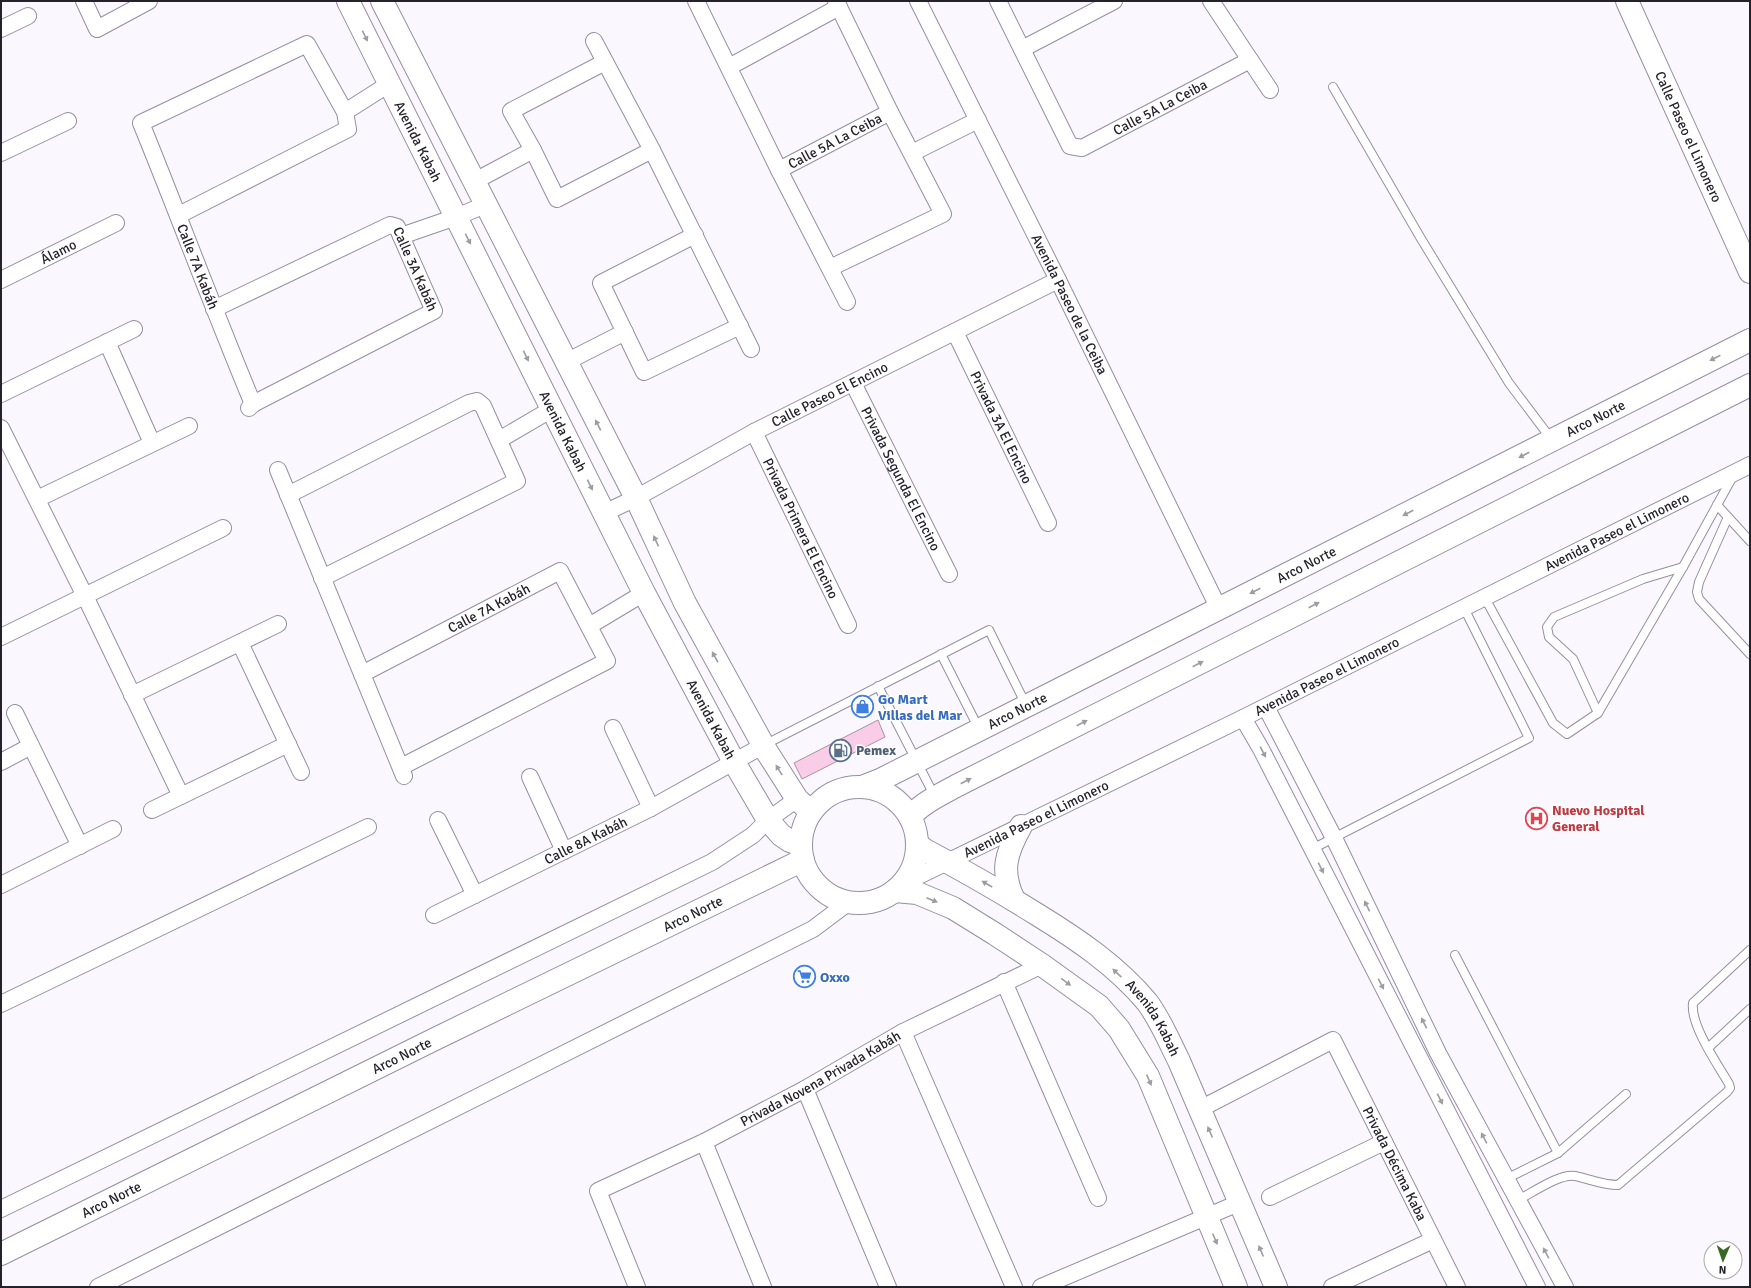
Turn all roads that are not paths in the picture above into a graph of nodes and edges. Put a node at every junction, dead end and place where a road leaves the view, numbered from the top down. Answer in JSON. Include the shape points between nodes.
{"nodes":[{"id":1,"x":84,"y":1,"type":"edge"},
{"id":2,"x":149,"y":1,"type":"edge"},
{"id":3,"x":348,"y":1,"type":"edge"},
{"id":4,"x":382,"y":1,"type":"edge"},
{"id":5,"x":696,"y":1,"type":"edge"},
{"id":6,"x":918,"y":1,"type":"edge"},
{"id":7,"x":998,"y":1,"type":"edge"},
{"id":8,"x":1114,"y":1,"type":"edge"},
{"id":9,"x":1211,"y":1,"type":"edge"},
{"id":10,"x":1627,"y":1,"type":"edge"},
{"id":11,"x":837,"y":4,"type":"edge"},
{"id":12,"x":28,"y":16,"type":"dead end"},
{"id":13,"x":1,"y":29,"type":"edge"},
{"id":14,"x":594,"y":40,"type":"dead end"},
{"id":15,"x":1022,"y":49,"type":"junction"},
{"id":16,"x":1250,"y":60,"type":"junction"},
{"id":17,"x":605,"y":62,"type":"junction"},
{"id":18,"x":729,"y":67,"type":"junction"},
{"id":19,"x":389,"y":84,"type":"junction"},
{"id":20,"x":1332,"y":87,"type":"dead end"},
{"id":21,"x":1270,"y":90,"type":"dead end"},
{"id":22,"x":345,"y":112,"type":"junction"},
{"id":23,"x":890,"y":112,"type":"junction"},
{"id":24,"x":978,"y":120,"type":"junction"},
{"id":25,"x":68,"y":121,"type":"dead end"},
{"id":26,"x":533,"y":150,"type":"junction"},
{"id":27,"x":652,"y":150,"type":"junction"},
{"id":28,"x":1,"y":153,"type":"edge"},
{"id":29,"x":912,"y":153,"type":"junction"},
{"id":30,"x":779,"y":170,"type":"junction"},
{"id":31,"x":475,"y":182,"type":"junction"},
{"id":32,"x":485,"y":204,"type":"junction"},
{"id":33,"x":178,"y":215,"type":"junction"},
{"id":34,"x":456,"y":216,"type":"junction"},
{"id":35,"x":116,"y":223,"type":"dead end"},
{"id":36,"x":695,"y":235,"type":"junction"},
{"id":37,"x":401,"y":236,"type":"junction"},
{"id":38,"x":830,"y":268,"type":"junction"},
{"id":39,"x":1750,"y":272,"type":"edge"},
{"id":40,"x":1,"y":280,"type":"edge"},
{"id":41,"x":1058,"y":280,"type":"junction"},
{"id":42,"x":847,"y":302,"type":"dead end"},
{"id":43,"x":214,"y":309,"type":"junction"},
{"id":44,"x":740,"y":326,"type":"junction"},
{"id":45,"x":134,"y":329,"type":"dead end"},
{"id":46,"x":625,"y":332,"type":"junction"},
{"id":47,"x":955,"y":332,"type":"junction"},
{"id":48,"x":1750,"y":340,"type":"edge"},
{"id":49,"x":107,"y":342,"type":"junction"},
{"id":50,"x":751,"y":349,"type":"dead end"},
{"id":51,"x":566,"y":362,"type":"junction"},
{"id":52,"x":853,"y":383,"type":"junction"},
{"id":53,"x":1750,"y":385,"type":"edge"},
{"id":54,"x":1,"y":394,"type":"edge"},
{"id":55,"x":251,"y":406,"type":"joint"},
{"id":56,"x":552,"y":409,"type":"junction"},
{"id":57,"x":189,"y":426,"type":"dead end"},
{"id":58,"x":1,"y":428,"type":"edge"},
{"id":59,"x":754,"y":432,"type":"junction"},
{"id":60,"x":499,"y":440,"type":"junction"},
{"id":61,"x":1552,"y":441,"type":"junction"},
{"id":62,"x":152,"y":443,"type":"junction"},
{"id":63,"x":1750,"y":465,"type":"edge"},
{"id":64,"x":278,"y":470,"type":"dead end"},
{"id":65,"x":1736,"y":472,"type":"junction"},
{"id":66,"x":288,"y":495,"type":"junction"},
{"id":67,"x":636,"y":498,"type":"junction"},
{"id":68,"x":36,"y":499,"type":"junction"},
{"id":69,"x":1717,"y":505,"type":"junction"},
{"id":70,"x":604,"y":513,"type":"junction"},
{"id":71,"x":1728,"y":517,"type":"junction"},
{"id":72,"x":1048,"y":523,"type":"dead end"},
{"id":73,"x":223,"y":528,"type":"dead end"},
{"id":74,"x":1750,"y":541,"type":"edge"},
{"id":75,"x":1683,"y":567,"type":"junction"},
{"id":76,"x":949,"y":574,"type":"dead end"},
{"id":77,"x":322,"y":578,"type":"junction"},
{"id":78,"x":644,"y":593,"type":"junction"},
{"id":79,"x":85,"y":596,"type":"junction"},
{"id":80,"x":1485,"y":598,"type":"junction"},
{"id":81,"x":1464,"y":608,"type":"junction"},
{"id":82,"x":1219,"y":609,"type":"junction"},
{"id":83,"x":278,"y":624,"type":"dead end"},
{"id":84,"x":848,"y":625,"type":"dead end"},
{"id":85,"x":589,"y":626,"type":"junction"},
{"id":86,"x":1,"y":636,"type":"edge"},
{"id":87,"x":240,"y":643,"type":"junction"},
{"id":88,"x":941,"y":654,"type":"junction"},
{"id":89,"x":1750,"y":654,"type":"edge"},
{"id":90,"x":362,"y":674,"type":"junction"},
{"id":91,"x":878,"y":686,"type":"junction"},
{"id":92,"x":132,"y":695,"type":"junction"},
{"id":93,"x":1026,"y":706,"type":"junction"},
{"id":94,"x":1266,"y":707,"type":"junction"},
{"id":95,"x":1598,"y":713,"type":"junction"},
{"id":96,"x":15,"y":714,"type":"dead end"},
{"id":97,"x":1243,"y":718,"type":"junction"},
{"id":98,"x":613,"y":728,"type":"dead end"},
{"id":99,"x":979,"y":730,"type":"junction"},
{"id":100,"x":288,"y":744,"type":"junction"},
{"id":101,"x":764,"y":745,"type":"junction"},
{"id":102,"x":31,"y":746,"type":"junction"},
{"id":103,"x":916,"y":761,"type":"junction"},
{"id":104,"x":1,"y":762,"type":"edge"},
{"id":105,"x":734,"y":762,"type":"junction"},
{"id":106,"x":301,"y":772,"type":"dead end"},
{"id":107,"x":530,"y":777,"type":"dead end"},
{"id":108,"x":862,"y":787,"type":"junction"},
{"id":109,"x":181,"y":796,"type":"junction"},
{"id":110,"x":935,"y":797,"type":"junction"},
{"id":111,"x":804,"y":805,"type":"junction"},
{"id":112,"x":651,"y":808,"type":"junction"},
{"id":113,"x":152,"y":810,"type":"dead end"},
{"id":114,"x":910,"y":817,"type":"junction"},
{"id":115,"x":438,"y":820,"type":"dead end"},
{"id":116,"x":768,"y":820,"type":"junction"},
{"id":117,"x":1021,"y":826,"type":"junction"},
{"id":118,"x":368,"y":827,"type":"dead end"},
{"id":119,"x":113,"y":829,"type":"dead end"},
{"id":120,"x":1334,"y":838,"type":"junction"},
{"id":121,"x":917,"y":844,"type":"junction"},
{"id":122,"x":80,"y":846,"type":"junction"},
{"id":123,"x":1312,"y":849,"type":"junction"},
{"id":124,"x":564,"y":851,"type":"junction"},
{"id":125,"x":802,"y":853,"type":"junction"},
{"id":126,"x":948,"y":862,"type":"junction"},
{"id":127,"x":1,"y":885,"type":"edge"},
{"id":128,"x":898,"y":888,"type":"junction"},
{"id":129,"x":475,"y":895,"type":"junction"},
{"id":130,"x":1014,"y":900,"type":"junction"},
{"id":131,"x":849,"y":902,"type":"junction"},
{"id":132,"x":434,"y":915,"type":"dead end"},
{"id":133,"x":1750,"y":950,"type":"edge"},
{"id":134,"x":1455,"y":955,"type":"dead end"},
{"id":135,"x":1042,"y":965,"type":"junction"},
{"id":136,"x":1004,"y":982,"type":"junction"},
{"id":137,"x":1,"y":1004,"type":"edge"},
{"id":138,"x":1750,"y":1009,"type":"edge"},
{"id":139,"x":903,"y":1032,"type":"junction"},
{"id":140,"x":1708,"y":1048,"type":"junction"},
{"id":141,"x":1438,"y":1053,"type":"junction"},
{"id":142,"x":1420,"y":1061,"type":"junction"},
{"id":143,"x":804,"y":1089,"type":"junction"},
{"id":144,"x":1626,"y":1094,"type":"dead end"},
{"id":145,"x":1200,"y":1109,"type":"junction"},
{"id":146,"x":704,"y":1142,"type":"junction"},
{"id":147,"x":1384,"y":1142,"type":"junction"},
{"id":148,"x":1558,"y":1153,"type":"junction"},
{"id":149,"x":1506,"y":1179,"type":"junction"},
{"id":150,"x":1270,"y":1197,"type":"dead end"},
{"id":151,"x":1098,"y":1198,"type":"dead end"},
{"id":152,"x":1518,"y":1200,"type":"junction"},
{"id":153,"x":1241,"y":1202,"type":"junction"},
{"id":154,"x":1,"y":1209,"type":"edge"},
{"id":155,"x":1206,"y":1218,"type":"junction"},
{"id":156,"x":1434,"y":1240,"type":"junction"},
{"id":157,"x":1,"y":1253,"type":"edge"},
{"id":158,"x":98,"y":1287,"type":"edge"},
{"id":159,"x":637,"y":1287,"type":"edge"},
{"id":160,"x":763,"y":1287,"type":"edge"},
{"id":161,"x":888,"y":1287,"type":"edge"},
{"id":162,"x":1014,"y":1287,"type":"edge"},
{"id":163,"x":1041,"y":1287,"type":"edge"},
{"id":164,"x":1236,"y":1287,"type":"edge"},
{"id":165,"x":1276,"y":1287,"type":"edge"},
{"id":166,"x":1332,"y":1287,"type":"edge"},
{"id":167,"x":1457,"y":1287,"type":"edge"},
{"id":168,"x":1537,"y":1287,"type":"edge"},
{"id":169,"x":1565,"y":1287,"type":"edge"}],
"edges":[{"from":1,"to":2,"type":"street","via":[[97,29]]},
{"from":3,"to":19,"type":"main road","name":"Avenida Kabah","one_way":true},
{"from":4,"to":31,"type":"main road"},
{"from":5,"to":18,"type":"street","name":"Calle 5A La Ceiba"},
{"from":6,"to":24,"type":"street","name":"Avenida Paseo de la Ceiba"},
{"from":7,"to":15,"type":"street"},
{"from":8,"to":15,"type":"street"},
{"from":9,"to":16,"type":"street"},
{"from":10,"to":39,"type":"main road","name":"Calle Paseo el Limonero"},
{"from":11,"to":18,"type":"street","name":"Calle 5A La Ceiba"},
{"from":11,"to":23,"type":"street","name":"Calle 5A La Ceiba"},
{"from":12,"to":13,"type":"street"},
{"from":14,"to":17,"type":"street"},
{"from":15,"to":16,"type":"street","name":"Calle 5A La Ceiba","via":[[1070,146],[1082,148]]},
{"from":16,"to":21,"type":"street"},
{"from":17,"to":26,"type":"street","via":[[511,111]]},
{"from":17,"to":27,"type":"street"},
{"from":18,"to":30,"type":"street","name":"Calle 5A La Ceiba"},
{"from":19,"to":22,"type":"street"},
{"from":19,"to":34,"type":"main road","name":"Avenida Kabah"},
{"from":20,"to":61,"type":"lane","via":[[1509,383]]},
{"from":22,"to":33,"type":"street","via":[[348,129]]},
{"from":22,"to":33,"type":"street","name":"Calle 7A Kabáh","via":[[307,44],[141,123]]},
{"from":23,"to":29,"type":"street","name":"Calle 5A La Ceiba"},
{"from":23,"to":30,"type":"street","name":"Calle 5A La Ceiba"},
{"from":24,"to":29,"type":"street"},
{"from":24,"to":41,"type":"street","name":"Avenida Paseo de la Ceiba"},
{"from":25,"to":28,"type":"street"},
{"from":26,"to":27,"type":"street","via":[[557,199]]},
{"from":26,"to":31,"type":"street"},
{"from":27,"to":36,"type":"street"},
{"from":29,"to":38,"type":"street","name":"Calle 5A La Ceiba","via":[[943,214]]},
{"from":30,"to":38,"type":"street","name":"Calle 5A La Ceiba"},
{"from":31,"to":32,"type":"main road"},
{"from":32,"to":34,"type":"street"},
{"from":32,"to":51,"type":"main road"},
{"from":33,"to":43,"type":"street","name":"Calle 7A Kabáh"},
{"from":34,"to":37,"type":"street"},
{"from":34,"to":56,"type":"main road","name":"Avenida Kabah","one_way":true},
{"from":35,"to":40,"type":"street","name":"Álamo"},
{"from":36,"to":44,"type":"street"},
{"from":36,"to":46,"type":"street","via":[[601,283]]},
{"from":37,"to":43,"type":"street","name":"Calle 3A Kabáh","via":[[397,227],[390,225]]},
{"from":37,"to":55,"type":"street","name":"Calle 3A Kabáh","via":[[434,311]]},
{"from":38,"to":42,"type":"street","name":"Calle 5A La Ceiba"},
{"from":41,"to":47,"type":"street","name":"Calle Paseo El Encino"},
{"from":41,"to":82,"type":"street","name":"Avenida Paseo de la Ceiba"},
{"from":43,"to":55,"type":"street","name":"Calle 7A Kabáh"},
{"from":44,"to":46,"type":"street","via":[[644,372]]},
{"from":44,"to":50,"type":"street"},
{"from":45,"to":49,"type":"street"},
{"from":46,"to":51,"type":"street"},
{"from":47,"to":52,"type":"street","name":"Calle Paseo El Encino"},
{"from":47,"to":72,"type":"street","name":"Privada 3A El Encino"},
{"from":48,"to":61,"type":"main road","name":"Arco Norte","one_way":true},
{"from":49,"to":54,"type":"street"},
{"from":49,"to":62,"type":"street"},
{"from":67,"to":51,"type":"main road","one_way":true},
{"from":52,"to":59,"type":"street","name":"Calle Paseo El Encino"},
{"from":52,"to":76,"type":"street","name":"Privada Segunda El Encino"},
{"from":110,"to":53,"type":"main road","one_way":true},
{"from":56,"to":60,"type":"street"},
{"from":56,"to":70,"type":"main road","name":"Avenida Kabah","one_way":true},
{"from":57,"to":62,"type":"street"},
{"from":58,"to":68,"type":"street"},
{"from":59,"to":67,"type":"street","name":"Calle Paseo El Encino"},
{"from":59,"to":84,"type":"street","name":"Privada Primera El Encino"},
{"from":60,"to":66,"type":"street","via":[[483,406],[477,401]]},
{"from":60,"to":77,"type":"street","via":[[517,480]]},
{"from":61,"to":82,"type":"main road","name":"Arco Norte","one_way":true},
{"from":62,"to":68,"type":"street"},
{"from":63,"to":65,"type":"street","name":"Avenida Paseo el Limonero"},
{"from":64,"to":66,"type":"street","name":"Calle 7A Kabáh"},
{"from":65,"to":69,"type":"lane"},
{"from":65,"to":80,"type":"street","name":"Avenida Paseo el Limonero"},
{"from":66,"to":77,"type":"street","name":"Calle 7A Kabáh"},
{"from":67,"to":70,"type":"street","name":"Calle Paseo El Encino"},
{"from":101,"to":67,"type":"main road","one_way":true,"via":[[685,603]]},
{"from":68,"to":79,"type":"street"},
{"from":69,"to":71,"type":"lane"},
{"from":69,"to":75,"type":"lane"},
{"from":70,"to":78,"type":"main road","name":"Avenida Kabah"},
{"from":71,"to":74,"type":"lane"},
{"from":71,"to":89,"type":"lane","via":[[1697,592],[1699,599]]},
{"from":73,"to":79,"type":"street"},
{"from":75,"to":95,"type":"lane"},
{"from":75,"to":95,"type":"lane","via":[[1643,579],[1554,617],[1547,627],[1548,637],[1573,658]]},
{"from":77,"to":90,"type":"street","name":"Calle 7A Kabáh"},
{"from":78,"to":85,"type":"street"},
{"from":78,"to":105,"type":"main road","name":"Avenida Kabah"},
{"from":79,"to":86,"type":"street"},
{"from":79,"to":92,"type":"street"},
{"from":80,"to":81,"type":"street","name":"Avenida Paseo el Limonero"},
{"from":80,"to":95,"type":"lane","via":[[1553,723],[1567,734]]},
{"from":81,"to":94,"type":"street","name":"Avenida Paseo el Limonero"},
{"from":81,"to":120,"type":"lane","via":[[1529,738]]},
{"from":82,"to":93,"type":"main road","name":"Arco Norte"},
{"from":83,"to":87,"type":"street"},
{"from":85,"to":90,"type":"street","name":"Calle 7A Kabáh","via":[[560,571]]},
{"from":85,"to":90,"type":"street","name":"Calle 7A Kabáh","via":[[607,661],[402,772]]},
{"from":87,"to":92,"type":"street"},
{"from":87,"to":100,"type":"street"},
{"from":88,"to":91,"type":"lane"},
{"from":88,"to":93,"type":"lane","via":[[989,630]]},
{"from":88,"to":99,"type":"lane"},
{"from":91,"to":101,"type":"lane"},
{"from":91,"to":103,"type":"lane"},
{"from":92,"to":109,"type":"street"},
{"from":93,"to":99,"type":"main road","name":"Arco Norte"},
{"from":94,"to":97,"type":"street","name":"Avenida Paseo el Limonero"},
{"from":94,"to":120,"type":"street"},
{"from":96,"to":102,"type":"street"},
{"from":97,"to":117,"type":"street","name":"Avenida Paseo el Limonero"},
{"from":97,"to":123,"type":"street","one_way":true},
{"from":98,"to":112,"type":"street"},
{"from":99,"to":103,"type":"main road","name":"Arco Norte"},
{"from":100,"to":106,"type":"street"},
{"from":100,"to":109,"type":"street"},
{"from":101,"to":105,"type":"street","name":"Calle 8A Kabáh"},
{"from":111,"to":101,"type":"main road","one_way":true},
{"from":102,"to":104,"type":"street"},
{"from":102,"to":122,"type":"street"},
{"from":103,"to":108,"type":"main road","name":"Arco Norte"},
{"from":103,"to":110,"type":"lane"},
{"from":105,"to":112,"type":"street","name":"Calle 8A Kabáh"},
{"from":105,"to":116,"type":"main road","name":"Avenida Kabah"},
{"from":107,"to":124,"type":"street"},
{"from":108,"to":111,"type":"main road","via":[[845,789],[819,803]]},
{"from":108,"to":114,"type":"main road","via":[[885,793],[895,799]]},
{"from":109,"to":113,"type":"street"},
{"from":110,"to":114,"type":"main road"},
{"from":111,"to":116,"type":"street"},
{"from":111,"to":125,"type":"main road"},
{"from":112,"to":124,"type":"street","name":"Calle 8A Kabáh"},
{"from":114,"to":121,"type":"main road"},
{"from":115,"to":129,"type":"street"},
{"from":116,"to":125,"type":"main road","name":"Avenida Kabah"},
{"from":116,"to":154,"type":"street","via":[[753,835],[712,862]]},
{"from":117,"to":126,"type":"street","name":"Avenida Paseo el Limonero"},
{"from":117,"to":130,"type":"main road","via":[[1006,859],[1007,879]]},
{"from":118,"to":137,"type":"street"},
{"from":119,"to":122,"type":"street"},
{"from":120,"to":123,"type":"lane"},
{"from":141,"to":120,"type":"street","one_way":true},
{"from":121,"to":126,"type":"main road","name":"Avenida Kabah"},
{"from":121,"to":128,"type":"main road","via":[[916,859]]},
{"from":122,"to":127,"type":"street"},
{"from":123,"to":142,"type":"street","one_way":true},
{"from":124,"to":129,"type":"street","name":"Calle 8A Kabáh"},
{"from":125,"to":131,"type":"main road","via":[[809,875],[820,888],[834,897]]},
{"from":125,"to":157,"type":"main road","name":"Arco Norte","via":[[433,1040]]},
{"from":126,"to":128,"type":"street","name":"Avenida Paseo el Limonero"},
{"from":130,"to":126,"type":"main road","name":"Avenida Kabah","one_way":true},
{"from":128,"to":131,"type":"main road","via":[[881,899],[865,903]]},
{"from":128,"to":135,"type":"main road","one_way":true,"via":[[953,908]]},
{"from":129,"to":132,"type":"street","name":"Calle 8A Kabáh"},
{"from":145,"to":130,"type":"main road","name":"Avenida Kabah","one_way":true,"via":[[1165,1032],[1144,999],[1112,968],[1074,938]]},
{"from":131,"to":158,"type":"street","via":[[813,929]]},
{"from":133,"to":140,"type":"lane","via":[[1692,1004],[1694,1018]]},
{"from":134,"to":148,"type":"lane"},
{"from":135,"to":136,"type":"street","name":"Privada Novena Privada Kabáh"},
{"from":135,"to":155,"type":"main road","one_way":true,"via":[[1099,1006],[1120,1029],[1148,1076]]},
{"from":136,"to":139,"type":"street","name":"Privada Novena Privada Kabáh"},
{"from":136,"to":151,"type":"street"},
{"from":138,"to":140,"type":"lane"},
{"from":139,"to":143,"type":"street","name":"Privada Novena Privada Kabáh"},
{"from":139,"to":162,"type":"street"},
{"from":140,"to":152,"type":"lane","via":[[1730,1088],[1618,1185],[1563,1176]]},
{"from":141,"to":142,"type":"street"},
{"from":149,"to":141,"type":"street","one_way":true},
{"from":142,"to":168,"type":"street","one_way":true},
{"from":143,"to":146,"type":"street","name":"Privada Novena Privada Kabáh"},
{"from":143,"to":161,"type":"street"},
{"from":144,"to":148,"type":"lane"},
{"from":145,"to":147,"type":"street","name":"Privada Décima Kaba","via":[[1333,1040]]},
{"from":153,"to":145,"type":"main road","name":"Avenida Kabah","one_way":true},
{"from":146,"to":159,"type":"street","name":"Privada Novena Privada Kabáh","via":[[598,1191]]},
{"from":146,"to":160,"type":"street"},
{"from":147,"to":150,"type":"street"},
{"from":147,"to":156,"type":"street","name":"Privada Décima Kaba"},
{"from":148,"to":149,"type":"lane"},
{"from":149,"to":152,"type":"street"},
{"from":169,"to":152,"type":"street","one_way":true},
{"from":153,"to":155,"type":"street"},
{"from":165,"to":153,"type":"main road","name":"Avenida Kabah","one_way":true},
{"from":155,"to":163,"type":"street"},
{"from":155,"to":164,"type":"main road","one_way":true},
{"from":156,"to":166,"type":"street"},
{"from":156,"to":167,"type":"street","name":"Privada Décima Kaba"}]}
